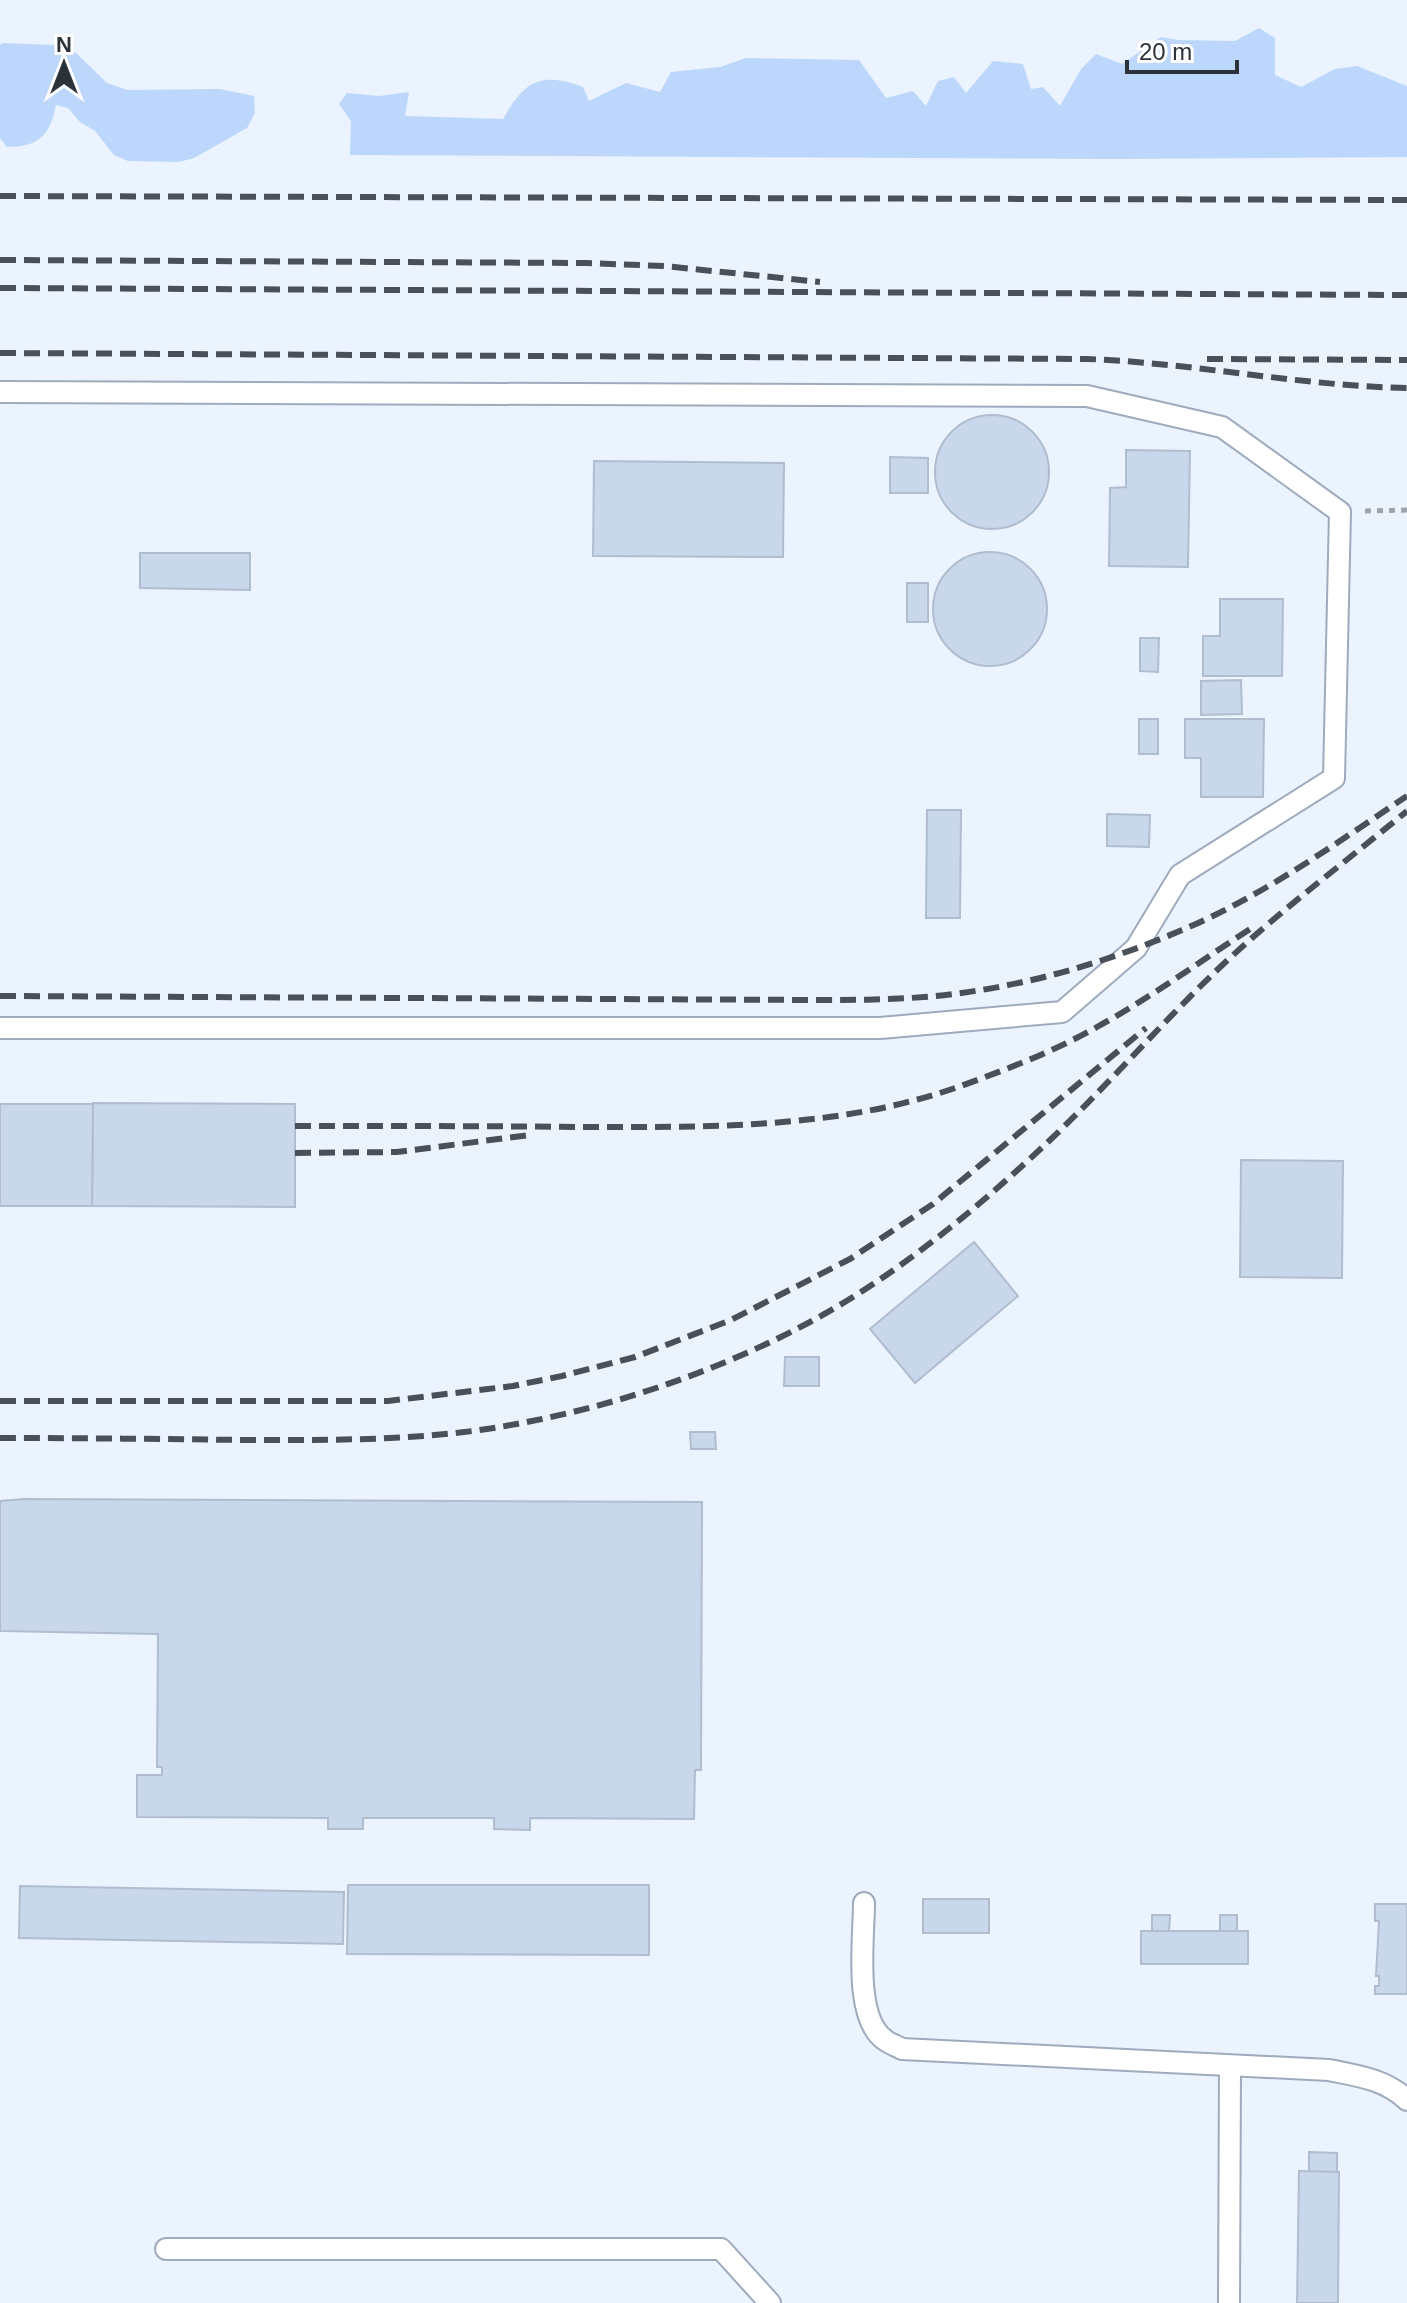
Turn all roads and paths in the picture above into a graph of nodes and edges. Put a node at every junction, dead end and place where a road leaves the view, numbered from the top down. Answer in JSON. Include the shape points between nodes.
{"nodes":[{"id":1,"x":0,"y":392,"type":"edge"},
{"id":2,"x":1407,"y":510,"type":"edge"},
{"id":3,"x":1340,"y":512,"type":"junction"},
{"id":4,"x":0,"y":1028,"type":"edge"},
{"id":5,"x":864,"y":1903,"type":"dead end"},
{"id":6,"x":1230,"y":2066,"type":"junction"},
{"id":7,"x":1407,"y":2100,"type":"edge"},
{"id":8,"x":166,"y":2249,"type":"dead end"},
{"id":9,"x":770,"y":2303,"type":"edge"},
{"id":10,"x":1229,"y":2303,"type":"edge"}],
"edges":[{"from":1,"to":3,"type":"lane","via":[[1087,396],[1222,427]]},
{"from":2,"to":3,"type":"path"},
{"from":3,"to":4,"type":"lane","via":[[1334,778],[1180,875],[1136,948],[1062,1012],[880,1028]]},
{"from":5,"to":6,"type":"lane","via":[[864,2000],[874,2029],[902,2049]]},
{"from":6,"to":7,"type":"lane","via":[[1344,2073],[1372,2079]]},
{"from":6,"to":10,"type":"lane"},
{"from":8,"to":9,"type":"lane","via":[[721,2249]]}]}
